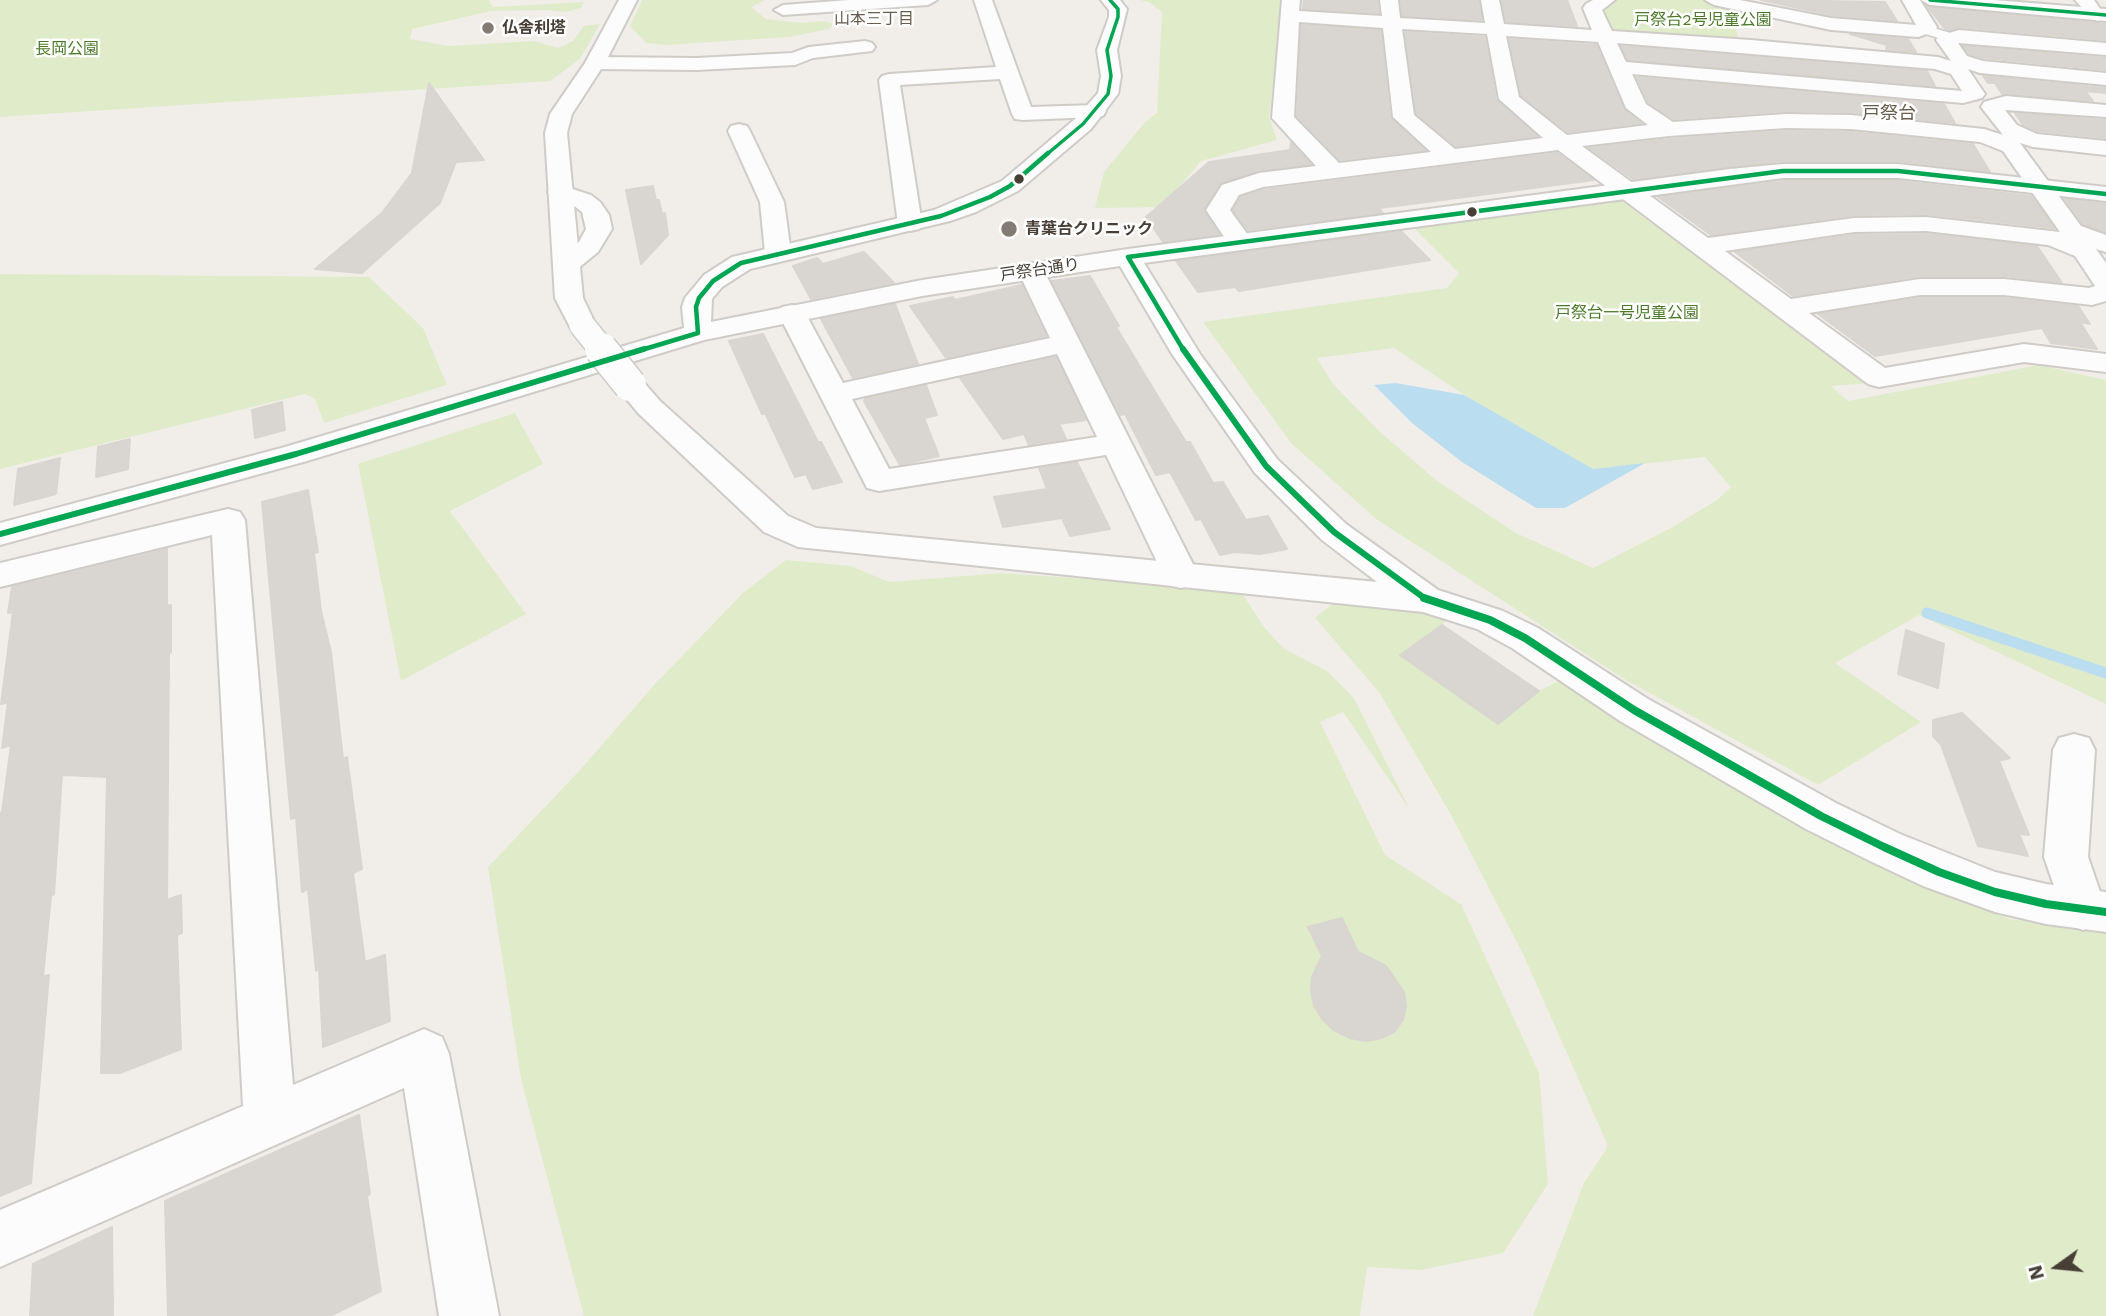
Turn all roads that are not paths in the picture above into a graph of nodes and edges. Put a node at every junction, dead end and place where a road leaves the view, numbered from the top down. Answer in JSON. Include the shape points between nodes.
{"nodes":[{"id":1,"x":628,"y":0,"type":"edge"},
{"id":2,"x":928,"y":0,"type":"edge"},
{"id":3,"x":983,"y":0,"type":"edge"},
{"id":4,"x":1110,"y":0,"type":"edge"},
{"id":5,"x":1389,"y":0,"type":"edge"},
{"id":6,"x":1490,"y":0,"type":"edge"},
{"id":7,"x":1606,"y":0,"type":"edge"},
{"id":8,"x":1714,"y":0,"type":"edge"},
{"id":9,"x":1911,"y":0,"type":"edge"},
{"id":10,"x":1930,"y":0,"type":"edge"},
{"id":11,"x":2084,"y":0,"type":"edge"},
{"id":12,"x":1291,"y":8,"type":"edge"},
{"id":13,"x":1755,"y":9,"type":"junction"},
{"id":14,"x":783,"y":10,"type":"dead end"},
{"id":15,"x":2102,"y":15,"type":"edge"},
{"id":16,"x":1392,"y":23,"type":"junction"},
{"id":17,"x":1496,"y":29,"type":"junction"},
{"id":18,"x":1924,"y":29,"type":"junction"},
{"id":19,"x":1604,"y":36,"type":"junction"},
{"id":20,"x":1952,"y":38,"type":"junction"},
{"id":21,"x":1751,"y":46,"type":"junction"},
{"id":22,"x":864,"y":47,"type":"dead end"},
{"id":23,"x":2106,"y":49,"type":"edge"},
{"id":24,"x":595,"y":63,"type":"junction"},
{"id":25,"x":1960,"y":65,"type":"junction"},
{"id":26,"x":1619,"y":67,"type":"junction"},
{"id":27,"x":1008,"y":72,"type":"junction"},
{"id":28,"x":2106,"y":79,"type":"edge"},
{"id":29,"x":1969,"y":95,"type":"junction"},
{"id":30,"x":1998,"y":105,"type":"junction"},
{"id":31,"x":1095,"y":111,"type":"junction"},
{"id":32,"x":2106,"y":111,"type":"edge"},
{"id":33,"x":1669,"y":129,"type":"junction"},
{"id":34,"x":739,"y":131,"type":"dead end"},
{"id":35,"x":2009,"y":138,"type":"junction"},
{"id":36,"x":1563,"y":143,"type":"junction"},
{"id":37,"x":2106,"y":148,"type":"edge"},
{"id":38,"x":1451,"y":157,"type":"junction"},
{"id":39,"x":1334,"y":171,"type":"junction"},
{"id":40,"x":2039,"y":187,"type":"junction"},
{"id":41,"x":1626,"y":190,"type":"junction"},
{"id":42,"x":560,"y":192,"type":"junction"},
{"id":43,"x":2106,"y":194,"type":"edge"},
{"id":44,"x":910,"y":224,"type":"junction"},
{"id":45,"x":1240,"y":242,"type":"junction"},
{"id":46,"x":2084,"y":242,"type":"edge"},
{"id":47,"x":1701,"y":247,"type":"junction"},
{"id":48,"x":778,"y":253,"type":"junction"},
{"id":49,"x":1128,"y":257,"type":"junction"},
{"id":50,"x":567,"y":264,"type":"junction"},
{"id":51,"x":1031,"y":271,"type":"junction"},
{"id":52,"x":2102,"y":293,"type":"edge"},
{"id":53,"x":1783,"y":309,"type":"junction"},
{"id":54,"x":792,"y":313,"type":"junction"},
{"id":55,"x":698,"y":333,"type":"junction"},
{"id":56,"x":1066,"y":343,"type":"junction"},
{"id":57,"x":2106,"y":363,"type":"edge"},
{"id":58,"x":835,"y":394,"type":"junction"},
{"id":59,"x":1116,"y":444,"type":"junction"},
{"id":60,"x":0,"y":534,"type":"edge"},
{"id":61,"x":0,"y":575,"type":"edge"},
{"id":62,"x":1181,"y":576,"type":"junction"},
{"id":63,"x":1425,"y":599,"type":"junction"},
{"id":64,"x":2074,"y":750,"type":"dead end"},
{"id":65,"x":2094,"y":911,"type":"edge"},
{"id":66,"x":270,"y":1121,"type":"junction"},
{"id":67,"x":0,"y":1239,"type":"edge"},
{"id":68,"x":461,"y":1312,"type":"edge"}],
"edges":[{"from":1,"to":24,"type":"street"},
{"from":2,"to":14,"type":"street"},
{"from":3,"to":27,"type":"street"},
{"from":4,"to":31,"type":"street","via":[[1118,17],[1107,50],[1110,85]]},
{"from":5,"to":16,"type":"street"},
{"from":6,"to":17,"type":"street"},
{"from":7,"to":19,"type":"street","via":[[1592,8]]},
{"from":8,"to":13,"type":"street"},
{"from":9,"to":18,"type":"street","via":[[1928,27]]},
{"from":10,"to":15,"type":"street"},
{"from":11,"to":15,"type":"street"},
{"from":12,"to":16,"type":"street"},
{"from":12,"to":39,"type":"street","via":[[1283,118]]},
{"from":13,"to":18,"type":"street","via":[[1831,24]]},
{"from":13,"to":21,"type":"street","via":[[1739,24]]},
{"from":16,"to":17,"type":"street"},
{"from":16,"to":38,"type":"street","via":[[1404,117]]},
{"from":17,"to":19,"type":"street"},
{"from":17,"to":36,"type":"street","via":[[1509,99]]},
{"from":18,"to":20,"type":"street"},
{"from":19,"to":21,"type":"street"},
{"from":19,"to":26,"type":"street"},
{"from":20,"to":23,"type":"street"},
{"from":20,"to":25,"type":"street","via":[[1946,40]]},
{"from":21,"to":25,"type":"street"},
{"from":22,"to":24,"type":"street","via":[[809,53],[795,59]]},
{"from":24,"to":42,"type":"street","via":[[561,114],[556,133]]},
{"from":25,"to":28,"type":"street"},
{"from":25,"to":29,"type":"street","via":[[1958,70],[1975,94]]},
{"from":26,"to":29,"type":"street"},
{"from":26,"to":33,"type":"street","via":[[1637,108]]},
{"from":27,"to":31,"type":"street","via":[[1023,114]]},
{"from":27,"to":44,"type":"street","via":[[889,80]]},
{"from":29,"to":30,"type":"street"},
{"from":30,"to":32,"type":"street"},
{"from":30,"to":35,"type":"street","via":[[1993,107],[2009,130]]},
{"from":31,"to":44,"type":"street","via":[[1010,186],[967,207]]},
{"from":33,"to":35,"type":"street","via":[[1725,123],[1851,122]]},
{"from":33,"to":36,"type":"street"},
{"from":34,"to":48,"type":"street","via":[[772,202]]},
{"from":35,"to":37,"type":"street"},
{"from":35,"to":40,"type":"street"},
{"from":36,"to":38,"type":"street"},
{"from":36,"to":41,"type":"street"},
{"from":38,"to":39,"type":"street"},
{"from":39,"to":45,"type":"street","via":[[1259,180],[1230,190],[1218,210]]},
{"from":40,"to":41,"type":"street","name":"戸祭台通り","via":[[1898,171],[1822,170]]},
{"from":40,"to":43,"type":"street","name":"戸祭台通り"},
{"from":40,"to":46,"type":"street"},
{"from":41,"to":45,"type":"street","name":"戸祭台通り"},
{"from":41,"to":47,"type":"street"},
{"from":42,"to":50,"type":"street"},
{"from":42,"to":50,"type":"street","via":[[591,207],[599,229],[589,247]]},
{"from":44,"to":48,"type":"street"},
{"from":45,"to":49,"type":"street","name":"戸祭台通り"},
{"from":46,"to":47,"type":"street","via":[[1926,224],[1854,225]]},
{"from":46,"to":52,"type":"street"},
{"from":47,"to":53,"type":"street"},
{"from":48,"to":55,"type":"street","via":[[741,263],[705,289],[695,307]]},
{"from":49,"to":51,"type":"street","name":"戸祭台通り"},
{"from":49,"to":63,"type":"street","via":[[1186,354],[1266,466],[1334,532]]},
{"from":50,"to":62,"type":"street","bridge":true,"via":[[569,298],[582,324],[630,385],[776,524],[810,540]]},
{"from":51,"to":54,"type":"street","name":"戸祭台通り"},
{"from":51,"to":56,"type":"street"},
{"from":52,"to":53,"type":"street","via":[[1920,287]]},
{"from":53,"to":57,"type":"street","via":[[1879,378],[2024,353]]},
{"from":54,"to":55,"type":"street","name":"戸祭台通り"},
{"from":54,"to":58,"type":"street"},
{"from":55,"to":60,"type":"street","name":"戸祭台通り","via":[[296,454]]},
{"from":56,"to":58,"type":"street"},
{"from":56,"to":59,"type":"street"},
{"from":58,"to":59,"type":"street","via":[[879,481]]},
{"from":59,"to":62,"type":"street"},
{"from":61,"to":66,"type":"street","via":[[228,520]]},
{"from":62,"to":63,"type":"street"},
{"from":63,"to":65,"type":"street","via":[[1490,620],[1525,638],[1634,710],[1884,847],[1995,892]]},
{"from":64,"to":65,"type":"street","via":[[2066,857]]},
{"from":66,"to":67,"type":"street"},
{"from":66,"to":68,"type":"street","via":[[424,1054]]}]}
